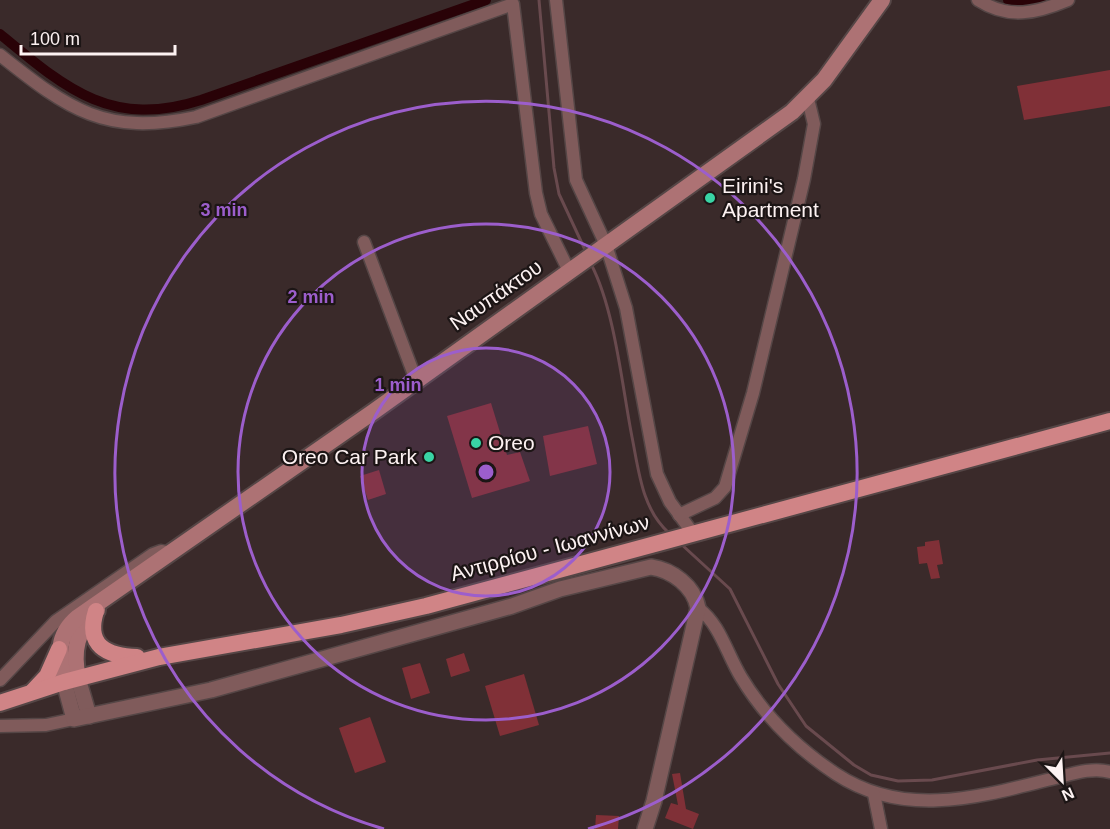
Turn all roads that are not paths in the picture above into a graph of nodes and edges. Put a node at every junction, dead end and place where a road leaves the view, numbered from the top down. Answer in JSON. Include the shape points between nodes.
{"nodes":[{"id":1,"x":556,"y":0,"type":"edge"},
{"id":2,"x":882,"y":0,"type":"edge"},
{"id":3,"x":978,"y":0,"type":"edge"},
{"id":4,"x":1068,"y":0,"type":"edge"},
{"id":5,"x":0,"y":55,"type":"edge"},
{"id":6,"x":808,"y":99,"type":"junction"},
{"id":7,"x":364,"y":242,"type":"dead end"},
{"id":8,"x":603,"y":247,"type":"junction"},
{"id":9,"x":575,"y":267,"type":"junction"},
{"id":10,"x":416,"y":380,"type":"junction"},
{"id":11,"x":1110,"y":422,"type":"edge"},
{"id":12,"x":679,"y":515,"type":"junction"},
{"id":13,"x":689,"y":533,"type":"junction"},
{"id":14,"x":648,"y":544,"type":"junction"},
{"id":15,"x":171,"y":553,"type":"junction"},
{"id":16,"x":651,"y":567,"type":"junction"},
{"id":17,"x":102,"y":604,"type":"junction"},
{"id":18,"x":698,"y":608,"type":"junction"},
{"id":19,"x":59,"y":649,"type":"junction"},
{"id":20,"x":159,"y":657,"type":"junction"},
{"id":21,"x":0,"y":680,"type":"edge"},
{"id":22,"x":71,"y":680,"type":"junction"},
{"id":23,"x":33,"y":692,"type":"junction"},
{"id":24,"x":0,"y":703,"type":"edge"},
{"id":25,"x":82,"y":718,"type":"junction"},
{"id":26,"x":0,"y":726,"type":"edge"},
{"id":27,"x":1110,"y":772,"type":"edge"},
{"id":28,"x":874,"y":794,"type":"junction"},
{"id":29,"x":645,"y":829,"type":"edge"},
{"id":30,"x":881,"y":829,"type":"edge"}],
"edges":[{"from":1,"to":8,"type":"street","via":[[573,167]]},
{"from":2,"to":6,"type":"main road","name":"Ναυπάκτου"},
{"from":3,"to":4,"type":"street","via":[[996,9],[1026,14]]},
{"from":5,"to":9,"type":"street","via":[[46,91],[90,115],[138,125],[162,124],[196,117],[513,4],[536,193],[541,213]]},
{"from":6,"to":8,"type":"main road","name":"Ναυπάκτου"},
{"from":6,"to":12,"type":"street","via":[[814,124],[804,179],[753,393],[725,487],[715,498]]},
{"from":7,"to":10,"type":"street"},
{"from":8,"to":9,"type":"main road","name":"Ναυπάκτου"},
{"from":8,"to":12,"type":"street","via":[[626,308],[655,466]]},
{"from":9,"to":10,"type":"main road","name":"Ναυπάκτου"},
{"from":10,"to":15,"type":"main road","name":"Ναυπάκτου"},
{"from":11,"to":13,"type":"main road","name":"Αντιρρίου - Ιωαννίνων"},
{"from":12,"to":13,"type":"street"},
{"from":13,"to":14,"type":"main road","name":"Αντιρρίου - Ιωαννίνων"},
{"from":14,"to":16,"type":"street"},
{"from":14,"to":20,"type":"main road","name":"Αντιρρίου - Ιωαννίνων","via":[[366,620]]},
{"from":15,"to":17,"type":"main road","name":"Ναυπάκτου"},
{"from":15,"to":21,"type":"street","via":[[153,554],[56,621]]},
{"from":16,"to":18,"type":"street","via":[[689,587]]},
{"from":16,"to":25,"type":"street","via":[[560,589],[285,670]]},
{"from":17,"to":19,"type":"main road","name":"Ναυπάκτου","via":[[72,621]]},
{"from":17,"to":20,"type":"main road","via":[[94,634],[107,652],[126,657]]},
{"from":17,"to":22,"type":"main road","name":"Ναυπάκτου","via":[[76,641]]},
{"from":18,"to":28,"type":"street","via":[[713,622],[742,678],[774,722],[807,753]]},
{"from":18,"to":29,"type":"street"},
{"from":19,"to":22,"type":"main road"},
{"from":19,"to":23,"type":"main road","via":[[47,676]]},
{"from":20,"to":22,"type":"main road","name":"Αντιρρίου - Ιωαννίνων"},
{"from":22,"to":23,"type":"main road","name":"Αντιρρίου - Ιωαννίνων"},
{"from":22,"to":25,"type":"street"},
{"from":23,"to":24,"type":"main road","name":"Αντιρρίου - Ιωαννίνων"},
{"from":25,"to":26,"type":"street","via":[[46,725]]},
{"from":27,"to":28,"type":"street","via":[[1083,772],[1002,792],[936,802]]},
{"from":28,"to":30,"type":"street"}]}
